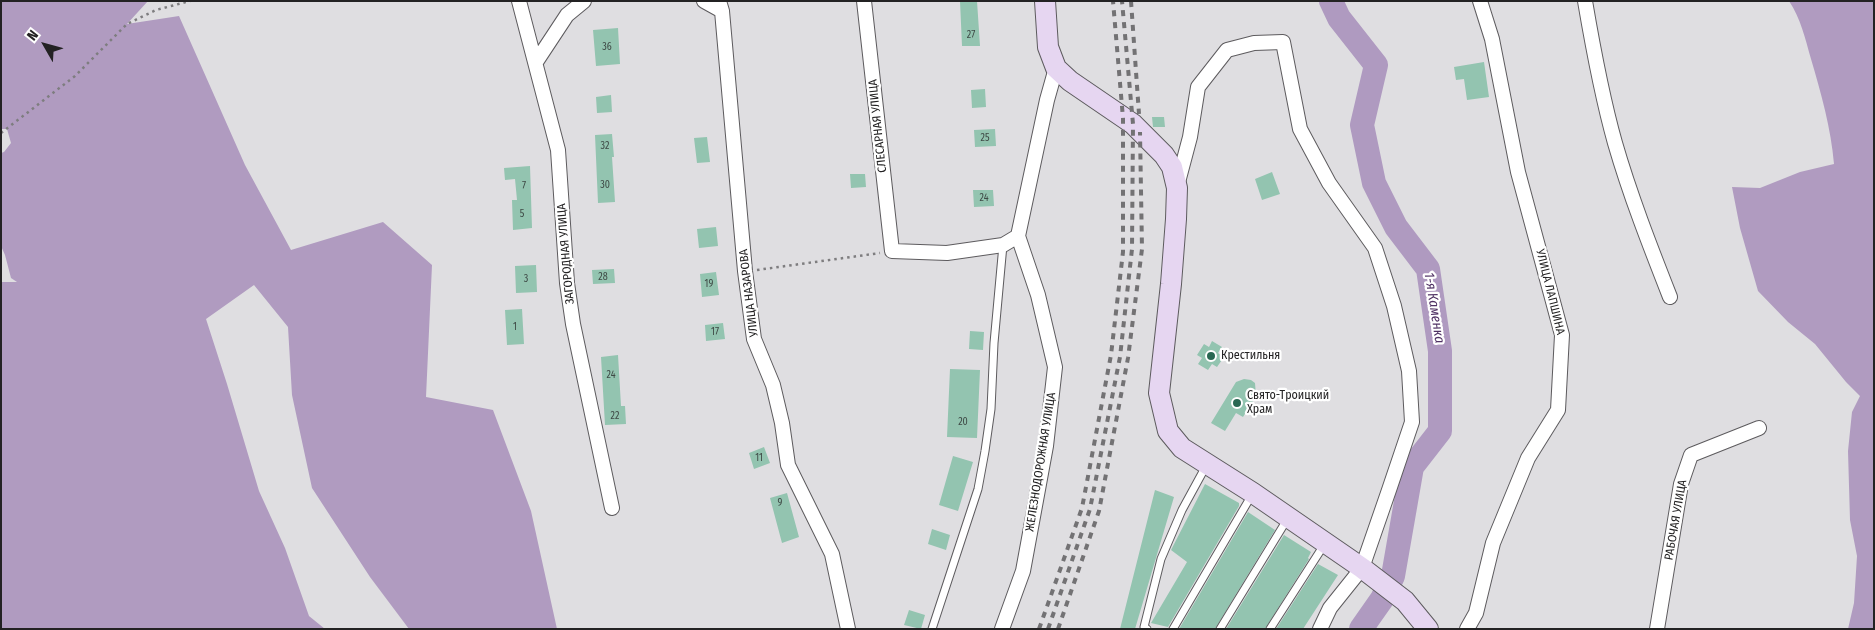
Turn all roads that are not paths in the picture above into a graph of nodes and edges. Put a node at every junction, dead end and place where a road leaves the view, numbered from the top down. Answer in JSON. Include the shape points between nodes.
{"nodes":[{"id":1,"x":519,"y":1,"type":"edge"},
{"id":2,"x":584,"y":1,"type":"edge"},
{"id":3,"x":704,"y":1,"type":"edge"},
{"id":4,"x":864,"y":1,"type":"edge"},
{"id":5,"x":1045,"y":1,"type":"edge"},
{"id":6,"x":1480,"y":1,"type":"edge"},
{"id":7,"x":1585,"y":1,"type":"edge"},
{"id":8,"x":720,"y":6,"type":"edge"},
{"id":9,"x":536,"y":62,"type":"junction"},
{"id":10,"x":1056,"y":68,"type":"junction"},
{"id":11,"x":1177,"y":188,"type":"junction"},
{"id":12,"x":1018,"y":236,"type":"junction"},
{"id":13,"x":1003,"y":245,"type":"junction"},
{"id":14,"x":1670,"y":297,"type":"dead end"},
{"id":15,"x":1759,"y":428,"type":"dead end"},
{"id":16,"x":1207,"y":464,"type":"junction"},
{"id":17,"x":1253,"y":493,"type":"junction"},
{"id":18,"x":612,"y":508,"type":"dead end"},
{"id":19,"x":1288,"y":518,"type":"junction"},
{"id":20,"x":1325,"y":543,"type":"junction"},
{"id":21,"x":1362,"y":568,"type":"junction"},
{"id":22,"x":848,"y":629,"type":"edge"},
{"id":23,"x":932,"y":629,"type":"edge"},
{"id":24,"x":1002,"y":629,"type":"edge"},
{"id":25,"x":1147,"y":629,"type":"edge"},
{"id":26,"x":1173,"y":629,"type":"edge"},
{"id":27,"x":1220,"y":629,"type":"edge"},
{"id":28,"x":1270,"y":629,"type":"edge"},
{"id":29,"x":1320,"y":629,"type":"edge"},
{"id":30,"x":1428,"y":629,"type":"edge"},
{"id":31,"x":1467,"y":629,"type":"edge"},
{"id":32,"x":1657,"y":629,"type":"edge"}],
"edges":[{"from":1,"to":9,"type":"street","name":"ЗАГОРОДНАЯ УЛИЦА"},
{"from":2,"to":9,"type":"street","via":[[566,15]]},
{"from":3,"to":8,"type":"street"},
{"from":4,"to":13,"type":"street","name":"СЛЕСАРНАЯ УЛИЦА","via":[[892,251],[947,253]]},
{"from":5,"to":10,"type":"street","via":[[1048,47]]},
{"from":6,"to":31,"type":"street","name":"УЛИЦА ЛАПШИНА","via":[[1492,39],[1518,172],[1562,335],[1558,410],[1528,458],[1493,542],[1476,613]]},
{"from":7,"to":14,"type":"street","via":[[1615,142]]},
{"from":8,"to":22,"type":"street","name":"УЛИЦА НАЗАРОВА","via":[[754,339],[772,385],[788,465],[832,554]]},
{"from":9,"to":18,"type":"street","name":"ЗАГОРОДНАЯ УЛИЦА","via":[[558,150],[573,324]]},
{"from":10,"to":11,"type":"street","via":[[1133,124],[1164,155],[1172,167]]},
{"from":10,"to":12,"type":"street","via":[[1046,100]]},
{"from":11,"to":16,"type":"street","via":[[1171,284],[1158,393],[1168,431],[1182,448]]},
{"from":11,"to":21,"type":"street","via":[[1198,87],[1227,50],[1254,43],[1283,42],[1300,129],[1329,183],[1375,248],[1394,306],[1409,370],[1412,422]]},
{"from":12,"to":13,"type":"street"},
{"from":12,"to":24,"type":"street","name":"ЖЕЛЕЗНОДОРОЖНАЯ УЛИЦА","via":[[1038,295],[1055,367],[1046,446],[1023,571]]},
{"from":13,"to":23,"type":"lane","via":[[991,409],[978,489]]},
{"from":15,"to":32,"type":"street","name":"РАБОЧАЯ УЛИЦА","via":[[1691,456],[1681,484]]},
{"from":16,"to":17,"type":"street"},
{"from":16,"to":25,"type":"lane","via":[[1161,559],[1144,627]]},
{"from":17,"to":19,"type":"street"},
{"from":17,"to":26,"type":"lane"},
{"from":19,"to":20,"type":"street"},
{"from":19,"to":27,"type":"lane"},
{"from":20,"to":21,"type":"street"},
{"from":20,"to":28,"type":"lane"},
{"from":21,"to":29,"type":"street","via":[[1330,608]]},
{"from":21,"to":30,"type":"street","via":[[1405,601]]}]}
